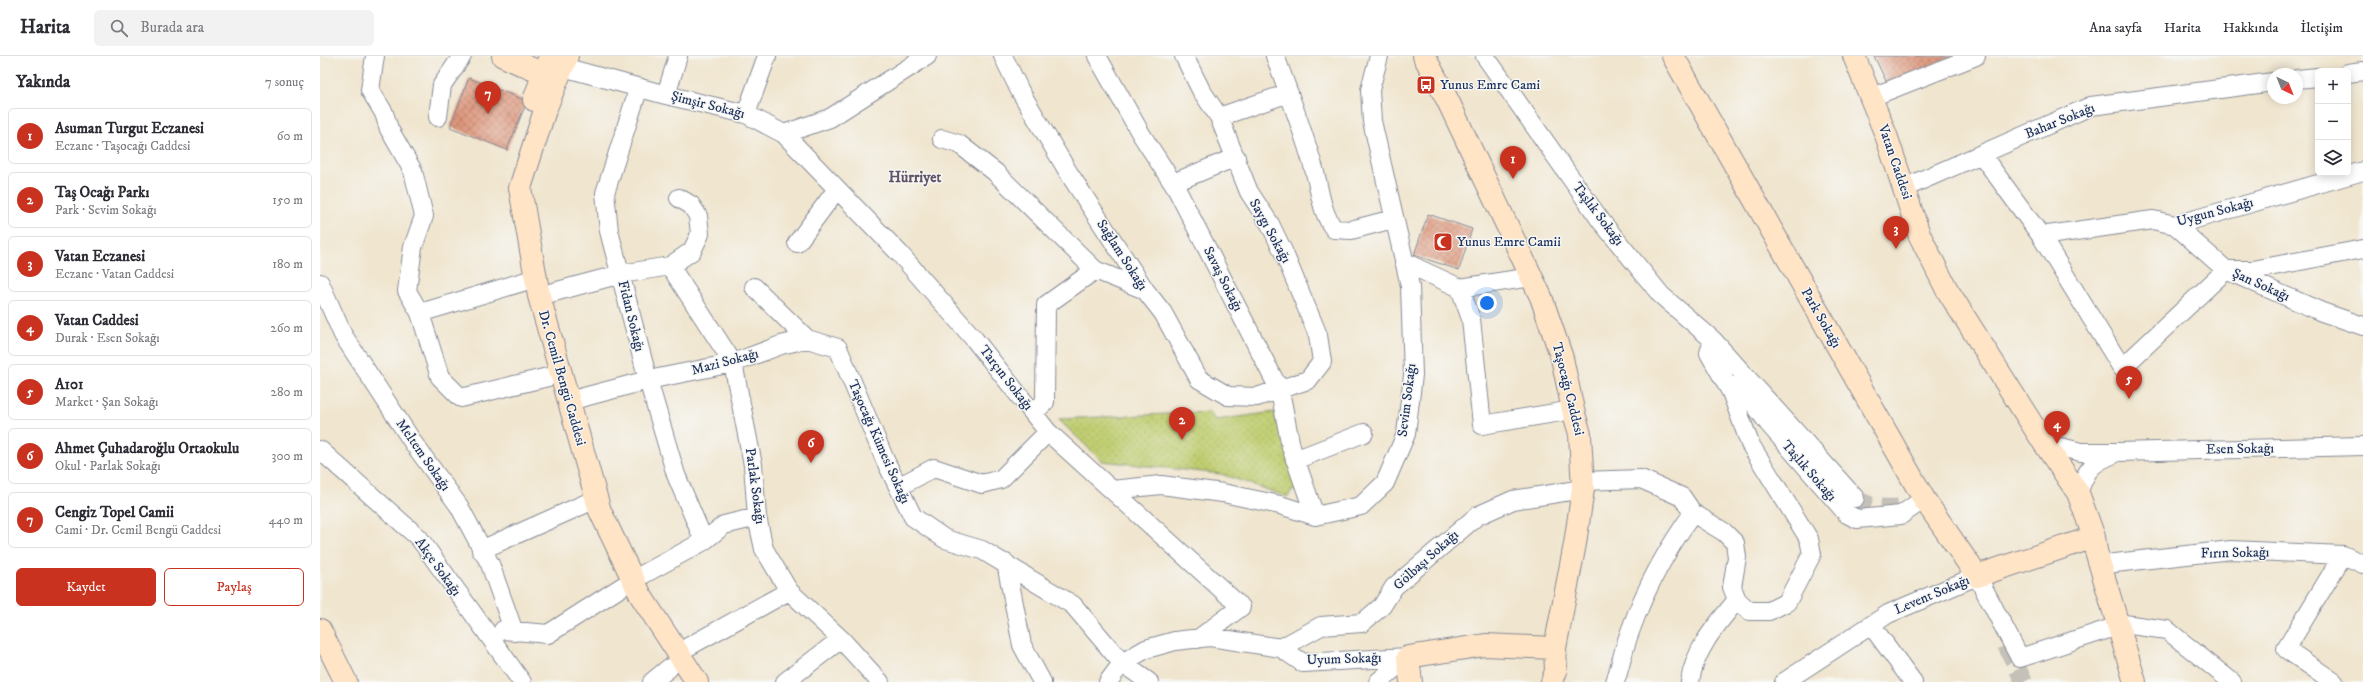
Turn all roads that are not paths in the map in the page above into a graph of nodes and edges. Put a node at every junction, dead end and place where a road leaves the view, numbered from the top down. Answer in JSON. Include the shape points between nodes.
{"nodes":[{"id":1,"x":375,"y":56,"type":"edge"},
{"id":2,"x":462,"y":56,"type":"edge"},
{"id":3,"x":503,"y":56,"type":"edge"},
{"id":4,"x":678,"y":56,"type":"edge"},
{"id":5,"x":767,"y":56,"type":"edge"},
{"id":6,"x":927,"y":56,"type":"edge"},
{"id":7,"x":1003,"y":56,"type":"edge"},
{"id":8,"x":1097,"y":56,"type":"edge"},
{"id":9,"x":1184,"y":56,"type":"edge"},
{"id":10,"x":1274,"y":56,"type":"edge"},
{"id":11,"x":1379,"y":56,"type":"edge"},
{"id":12,"x":1424,"y":56,"type":"edge"},
{"id":13,"x":1485,"y":56,"type":"edge"},
{"id":14,"x":1673,"y":56,"type":"edge"},
{"id":15,"x":1854,"y":56,"type":"edge"},
{"id":16,"x":1976,"y":56,"type":"edge"},
{"id":17,"x":552,"y":64,"type":"edge"},
{"id":18,"x":2363,"y":71,"type":"edge"},
{"id":19,"x":2351,"y":73,"type":"edge"},
{"id":20,"x":2315,"y":77,"type":"edge"},
{"id":21,"x":2303,"y":78,"type":"edge"},
{"id":22,"x":2267,"y":83,"type":"edge"},
{"id":23,"x":639,"y":87,"type":"junction"},
{"id":24,"x":1289,"y":94,"type":"junction"},
{"id":25,"x":666,"y":95,"type":"junction"},
{"id":26,"x":1872,"y":97,"type":"junction"},
{"id":27,"x":746,"y":114,"type":"junction"},
{"id":28,"x":1219,"y":116,"type":"junction"},
{"id":29,"x":438,"y":117,"type":"dead end"},
{"id":30,"x":784,"y":134,"type":"junction"},
{"id":31,"x":942,"y":140,"type":"dead end"},
{"id":32,"x":1981,"y":154,"type":"junction"},
{"id":33,"x":1236,"y":157,"type":"junction"},
{"id":34,"x":2363,"y":171,"type":"edge"},
{"id":35,"x":1173,"y":183,"type":"junction"},
{"id":36,"x":1904,"y":188,"type":"junction"},
{"id":37,"x":837,"y":189,"type":"junction"},
{"id":38,"x":679,"y":198,"type":"dead end"},
{"id":39,"x":1393,"y":219,"type":"junction"},
{"id":40,"x":2175,"y":225,"type":"junction"},
{"id":41,"x":2041,"y":236,"type":"junction"},
{"id":42,"x":797,"y":243,"type":"dead end"},
{"id":43,"x":2363,"y":249,"type":"edge"},
{"id":44,"x":1404,"y":262,"type":"junction"},
{"id":45,"x":670,"y":266,"type":"junction"},
{"id":46,"x":1095,"y":270,"type":"junction"},
{"id":47,"x":2226,"y":270,"type":"junction"},
{"id":48,"x":621,"y":274,"type":"junction"},
{"id":49,"x":1532,"y":277,"type":"junction"},
{"id":50,"x":320,"y":283,"type":"edge"},
{"id":51,"x":533,"y":285,"type":"junction"},
{"id":52,"x":754,"y":287,"type":"dead end"},
{"id":53,"x":1460,"y":288,"type":"junction"},
{"id":54,"x":1145,"y":290,"type":"junction"},
{"id":55,"x":420,"y":314,"type":"junction"},
{"id":56,"x":2363,"y":326,"type":"edge"},
{"id":57,"x":807,"y":339,"type":"junction"},
{"id":58,"x":1713,"y":340,"type":"junction"},
{"id":59,"x":1729,"y":357,"type":"junction"},
{"id":60,"x":733,"y":363,"type":"junction"},
{"id":61,"x":548,"y":377,"type":"junction"},
{"id":62,"x":648,"y":380,"type":"junction"},
{"id":63,"x":1280,"y":391,"type":"junction"},
{"id":64,"x":569,"y":401,"type":"junction"},
{"id":65,"x":1573,"y":410,"type":"junction"},
{"id":66,"x":1033,"y":413,"type":"junction"},
{"id":67,"x":1048,"y":432,"type":"junction"},
{"id":68,"x":1364,"y":433,"type":"dead end"},
{"id":69,"x":2044,"y":443,"type":"junction"},
{"id":70,"x":2363,"y":446,"type":"edge"},
{"id":71,"x":320,"y":450,"type":"edge"},
{"id":72,"x":2117,"y":452,"type":"junction"},
{"id":73,"x":1295,"y":460,"type":"junction"},
{"id":74,"x":1583,"y":485,"type":"junction"},
{"id":75,"x":898,"y":487,"type":"junction"},
{"id":76,"x":1112,"y":490,"type":"junction"},
{"id":77,"x":2078,"y":493,"type":"junction"},
{"id":78,"x":1855,"y":498,"type":"tunnel mouth"},
{"id":79,"x":1924,"y":499,"type":"junction"},
{"id":80,"x":587,"y":503,"type":"junction"},
{"id":81,"x":1693,"y":513,"type":"junction"},
{"id":82,"x":1315,"y":516,"type":"junction"},
{"id":83,"x":757,"y":517,"type":"junction"},
{"id":84,"x":2094,"y":536,"type":"junction"},
{"id":85,"x":704,"y":541,"type":"junction"},
{"id":86,"x":482,"y":550,"type":"junction"},
{"id":87,"x":2342,"y":555,"type":"junction"},
{"id":88,"x":1006,"y":563,"type":"junction"},
{"id":89,"x":2106,"y":564,"type":"junction"},
{"id":90,"x":2363,"y":564,"type":"edge"},
{"id":91,"x":1977,"y":576,"type":"junction"},
{"id":92,"x":628,"y":583,"type":"junction"},
{"id":93,"x":789,"y":591,"type":"junction"},
{"id":94,"x":1737,"y":600,"type":"junction"},
{"id":95,"x":1871,"y":625,"type":"junction"},
{"id":96,"x":2121,"y":625,"type":"junction"},
{"id":97,"x":480,"y":626,"type":"junction"},
{"id":98,"x":320,"y":630,"type":"edge"},
{"id":99,"x":514,"y":632,"type":"junction"},
{"id":100,"x":841,"y":639,"type":"junction"},
{"id":101,"x":1198,"y":639,"type":"junction"},
{"id":102,"x":1281,"y":648,"type":"junction"},
{"id":103,"x":1555,"y":648,"type":"junction"},
{"id":104,"x":1408,"y":657,"type":"junction"},
{"id":105,"x":1122,"y":663,"type":"junction"},
{"id":106,"x":676,"y":668,"type":"edge"},
{"id":107,"x":346,"y":682,"type":"edge"},
{"id":108,"x":522,"y":682,"type":"edge"},
{"id":109,"x":652,"y":682,"type":"edge"},
{"id":110,"x":697,"y":682,"type":"edge"},
{"id":111,"x":785,"y":682,"type":"edge"},
{"id":112,"x":880,"y":682,"type":"edge"},
{"id":113,"x":1042,"y":682,"type":"edge"},
{"id":114,"x":1108,"y":682,"type":"edge"},
{"id":115,"x":1149,"y":682,"type":"edge"},
{"id":116,"x":1378,"y":682,"type":"edge"},
{"id":117,"x":1411,"y":682,"type":"edge"},
{"id":118,"x":1537,"y":682,"type":"edge"},
{"id":119,"x":1552,"y":682,"type":"edge"},
{"id":120,"x":1615,"y":682,"type":"edge"},
{"id":121,"x":1690,"y":682,"type":"edge"},
{"id":122,"x":1784,"y":682,"type":"edge"},
{"id":123,"x":1913,"y":682,"type":"edge"},
{"id":124,"x":2135,"y":682,"type":"edge"},
{"id":125,"x":2142,"y":682,"type":"edge"},
{"id":126,"x":2232,"y":682,"type":"edge"},
{"id":127,"x":2334,"y":682,"type":"edge"}],
"edges":[{"from":1,"to":55,"type":"street","via":[[370,90],[413,171],[424,216],[413,247],[407,290]]},
{"from":2,"to":29,"type":"street","via":[[442,85]]},
{"from":3,"to":17,"type":"street"},
{"from":4,"to":25,"type":"street"},
{"from":5,"to":27,"type":"street"},
{"from":6,"to":30,"type":"street","via":[[830,118]]},
{"from":7,"to":54,"type":"street","name":"Sağlam Sokağı","via":[[1020,91],[1070,175]]},
{"from":8,"to":35,"type":"street","name":"Savaş Sokağı","via":[[1141,134]]},
{"from":9,"to":28,"type":"street","name":"Saygı Sokağı","via":[[1201,90]]},
{"from":10,"to":24,"type":"street"},
{"from":11,"to":39,"type":"street","name":"Sevim Sokağı","via":[[1370,90],[1372,121]]},
{"from":12,"to":49,"type":"street","name":"Taşocağı Caddesi"},
{"from":13,"to":58,"type":"street","name":"Taşlık Sokağı","via":[[1601,221],[1661,295]]},
{"from":14,"to":79,"type":"street","name":"Park Sokağı"},
{"from":15,"to":26,"type":"street","name":"Vatan Caddesi"},
{"from":16,"to":26,"type":"street"},
{"from":17,"to":23,"type":"street","name":"Şimşir Sokağı"},
{"from":17,"to":51,"type":"street","name":"Dr. Cemil Bengü Caddesi","via":[[545,110],[520,188]]},
{"from":18,"to":19,"type":"street"},
{"from":20,"to":21,"type":"street"},
{"from":22,"to":32,"type":"street","name":"Bahar Sokağı","via":[[2091,106]]},
{"from":23,"to":25,"type":"street","name":"Şimşir Sokağı"},
{"from":23,"to":48,"type":"street","name":"Fidan Sokağı","via":[[605,193],[609,231]]},
{"from":24,"to":28,"type":"street"},
{"from":24,"to":39,"type":"street","via":[[1314,170],[1326,218],[1334,229],[1351,230]]},
{"from":25,"to":27,"type":"street","name":"Şimşir Sokağı"},
{"from":26,"to":36,"type":"street","name":"Vatan Caddesi"},
{"from":27,"to":30,"type":"street","name":"Şimşir Sokağı"},
{"from":28,"to":33,"type":"street","name":"Saygı Sokağı"},
{"from":30,"to":37,"type":"street","name":"Tarçın Sokağı"},
{"from":31,"to":46,"type":"street","via":[[959,144],[995,172]]},
{"from":32,"to":36,"type":"street","name":"Bahar Sokağı"},
{"from":32,"to":41,"type":"street"},
{"from":33,"to":35,"type":"street"},
{"from":33,"to":63,"type":"street","name":"Saygı Sokağı","via":[[1249,192],[1270,224],[1283,251],[1318,335],[1322,362],[1308,380]]},
{"from":34,"to":40,"type":"street","name":"Uygun Sokağı"},
{"from":35,"to":63,"type":"street","name":"Savaş Sokağı"},
{"from":36,"to":69,"type":"street","name":"Vatan Caddesi","via":[[1919,234],[1946,288]]},
{"from":37,"to":42,"type":"street"},
{"from":37,"to":66,"type":"street","name":"Tarçın Sokağı","via":[[900,254],[975,340]]},
{"from":38,"to":45,"type":"street","via":[[691,205],[698,216],[700,234],[692,251]]},
{"from":39,"to":44,"type":"street","name":"Sevim Sokağı"},
{"from":40,"to":41,"type":"street","name":"Uygun Sokağı","via":[[2153,220]]},
{"from":40,"to":47,"type":"street"},
{"from":41,"to":47,"type":"street","name":"Şan Sokağı","via":[[2122,368]]},
{"from":43,"to":47,"type":"street","via":[[2253,270]]},
{"from":44,"to":53,"type":"street"},
{"from":44,"to":82,"type":"street","name":"Sevim Sokağı","via":[[1410,286],[1413,375],[1406,434],[1385,484],[1361,506]]},
{"from":45,"to":48,"type":"street"},
{"from":45,"to":60,"type":"street","name":"Parlak Sokağı"},
{"from":46,"to":54,"type":"street"},
{"from":46,"to":66,"type":"street","via":[[1046,305],[1045,402]]},
{"from":47,"to":56,"type":"street","name":"Şan Sokağı","via":[[2322,312]]},
{"from":48,"to":51,"type":"street"},
{"from":48,"to":62,"type":"street","name":"Fidan Sokağı"},
{"from":49,"to":53,"type":"street"},
{"from":49,"to":65,"type":"street","name":"Taşocağı Caddesi","via":[[1562,358]]},
{"from":50,"to":86,"type":"street","name":"Meltem Sokağı","via":[[343,335],[414,444],[459,506]]},
{"from":51,"to":55,"type":"street"},
{"from":51,"to":61,"type":"street","name":"Dr. Cemil Bengü Caddesi"},
{"from":51,"to":64,"type":"street","name":"Dr. Cemil Bengü Caddesi"},
{"from":52,"to":57,"type":"street"},
{"from":53,"to":65,"type":"street","via":[[1471,319],[1482,425]]},
{"from":54,"to":63,"type":"street","name":"Sağlam Sokağı","via":[[1162,313],[1199,379],[1228,396],[1258,397]]},
{"from":55,"to":61,"type":"street","via":[[440,376],[461,398]]},
{"from":57,"to":60,"type":"street","name":"Mazi Sokağı","via":[[781,345]]},
{"from":57,"to":75,"type":"street","name":"Taşocağı Kümesi Sokağı","via":[[838,348]]},
{"from":58,"to":59,"type":"street","name":"Taşlık Sokağı"},
{"from":58,"to":94,"type":"street","via":[[1709,353],[1731,392],[1750,444],[1809,539],[1812,554],[1787,602],[1769,611],[1749,610]]},
{"from":59,"to":78,"type":"street","name":"Taşlık Sokağı"},
{"from":59,"to":79,"type":"street","name":"Taşlık Sokağı","via":[[1734,376],[1768,423],[1847,514],[1857,519],[1901,515]]},
{"from":60,"to":62,"type":"street","name":"Mazi Sokağı"},
{"from":60,"to":83,"type":"street","name":"Parlak Sokağı","via":[[753,465]]},
{"from":61,"to":80,"type":"street","name":"Dr. Cemil Bengü Caddesi"},
{"from":62,"to":64,"type":"street","name":"Mazi Sokağı"},
{"from":62,"to":85,"type":"street","name":"Fidan Sokağı","via":[[676,475]]},
{"from":63,"to":73,"type":"street","name":"Savaş Sokağı"},
{"from":64,"to":92,"type":"street","name":"Dr. Cemil Bengü Caddesi","via":[[600,511]]},
{"from":65,"to":74,"type":"street","name":"Taşocağı Caddesi","via":[[1580,434]]},
{"from":66,"to":67,"type":"street","name":"Tarçın Sokağı"},
{"from":67,"to":75,"type":"street","via":[[1002,478],[982,484],[934,468]]},
{"from":67,"to":76,"type":"street","name":"Tarçın Sokağı"},
{"from":68,"to":73,"type":"street"},
{"from":69,"to":72,"type":"street","name":"Esen Sokağı","via":[[2081,452]]},
{"from":69,"to":77,"type":"street","name":"Vatan Caddesi"},
{"from":70,"to":72,"type":"street","name":"Esen Sokağı"},
{"from":71,"to":97,"type":"street","name":"Akçe Sokağı","via":[[419,538]]},
{"from":72,"to":77,"type":"street","name":"Esen Sokağı","via":[[2096,461],[2085,474]]},
{"from":73,"to":82,"type":"street","name":"Savaş Sokağı"},
{"from":74,"to":81,"type":"street","name":"Gölbaşı Sokağı","via":[[1641,479],[1682,497]]},
{"from":74,"to":102,"type":"street","name":"Gölbaşı Sokağı","via":[[1513,500],[1477,516],[1394,587],[1382,606],[1362,623],[1321,626]]},
{"from":74,"to":103,"type":"street","name":"Taşocağı Caddesi","via":[[1575,544]]},
{"from":75,"to":88,"type":"street","name":"Taşocağı Kümesi Sokağı","via":[[913,517],[945,539],[982,550]]},
{"from":76,"to":82,"type":"street","name":"Sevim Sokağı","via":[[1162,485],[1223,493],[1280,505]]},
{"from":76,"to":101,"type":"street","name":"Tarçın Sokağı","via":[[1241,608]]},
{"from":77,"to":84,"type":"street","name":"Vatan Caddesi"},
{"from":79,"to":91,"type":"street","name":"Park Sokağı"},
{"from":80,"to":86,"type":"street"},
{"from":80,"to":92,"type":"street","name":"Dr. Cemil Bengü Caddesi","via":[[598,538]]},
{"from":81,"to":94,"type":"street","via":[[1724,532],[1735,543],[1737,556],[1732,587]]},
{"from":81,"to":120,"type":"street","via":[[1677,535],[1649,584],[1630,631]]},
{"from":83,"to":85,"type":"street","via":[[724,525]]},
{"from":83,"to":93,"type":"street","name":"Parlak Sokağı","via":[[764,548]]},
{"from":84,"to":89,"type":"street","name":"Vatan Caddesi"},
{"from":84,"to":91,"type":"street","name":"Levent Sokağı"},
{"from":84,"to":96,"type":"street","name":"Vatan Caddesi","via":[[2096,551]]},
{"from":85,"to":92,"type":"street"},
{"from":86,"to":99,"type":"street","name":"Meltem Sokağı","via":[[490,564]]},
{"from":87,"to":89,"type":"street","name":"Fırın Sokağı","via":[[2231,550]]},
{"from":87,"to":90,"type":"street","name":"Fırın Sokağı"},
{"from":87,"to":127,"type":"street","via":[[2286,649]]},
{"from":88,"to":105,"type":"street","name":"Taşocağı Kümesi Sokağı","via":[[1073,605]]},
{"from":88,"to":113,"type":"street","via":[[1022,645]]},
{"from":89,"to":96,"type":"street","name":"Vatan Caddesi"},
{"from":91,"to":95,"type":"street","name":"Levent Sokağı","via":[[1888,614]]},
{"from":91,"to":96,"type":"street","via":[[2020,658]]},
{"from":92,"to":99,"type":"street","via":[[548,634]]},
{"from":92,"to":106,"type":"street","name":"Dr. Cemil Bengü Caddesi"},
{"from":93,"to":100,"type":"street","name":"Parlak Sokağı"},
{"from":93,"to":106,"type":"street"},
{"from":94,"to":121,"type":"street","via":[[1703,644],[1691,672]]},
{"from":95,"to":122,"type":"street","name":"Levent Sokağı"},
{"from":95,"to":123,"type":"street"},
{"from":96,"to":124,"type":"street","name":"Vatan Caddesi"},
{"from":96,"to":125,"type":"street","name":"Vatan Caddesi"},
{"from":96,"to":126,"type":"street","via":[[2167,630]]},
{"from":97,"to":99,"type":"street"},
{"from":97,"to":108,"type":"street","name":"Akçe Sokağı"},
{"from":98,"to":107,"type":"street"},
{"from":100,"to":111,"type":"street"},
{"from":100,"to":112,"type":"street","name":"Parlak Sokağı"},
{"from":101,"to":102,"type":"street","name":"Uyum Sokağı","via":[[1210,637]]},
{"from":101,"to":105,"type":"street","name":"Uyum Sokağı","via":[[1175,641],[1146,649]]},
{"from":102,"to":104,"type":"street","name":"Uyum Sokağı","via":[[1303,663]]},
{"from":103,"to":104,"type":"street","via":[[1485,646]]},
{"from":103,"to":118,"type":"street","via":[[1544,664]]},
{"from":103,"to":119,"type":"street","via":[[1556,671]]},
{"from":104,"to":116,"type":"street"},
{"from":104,"to":117,"type":"street"},
{"from":105,"to":114,"type":"street"},
{"from":105,"to":115,"type":"street","name":"Taşocağı Kümesi Sokağı"},
{"from":106,"to":109,"type":"street"},
{"from":106,"to":110,"type":"street","name":"Dr. Cemil Bengü Caddesi"}]}
